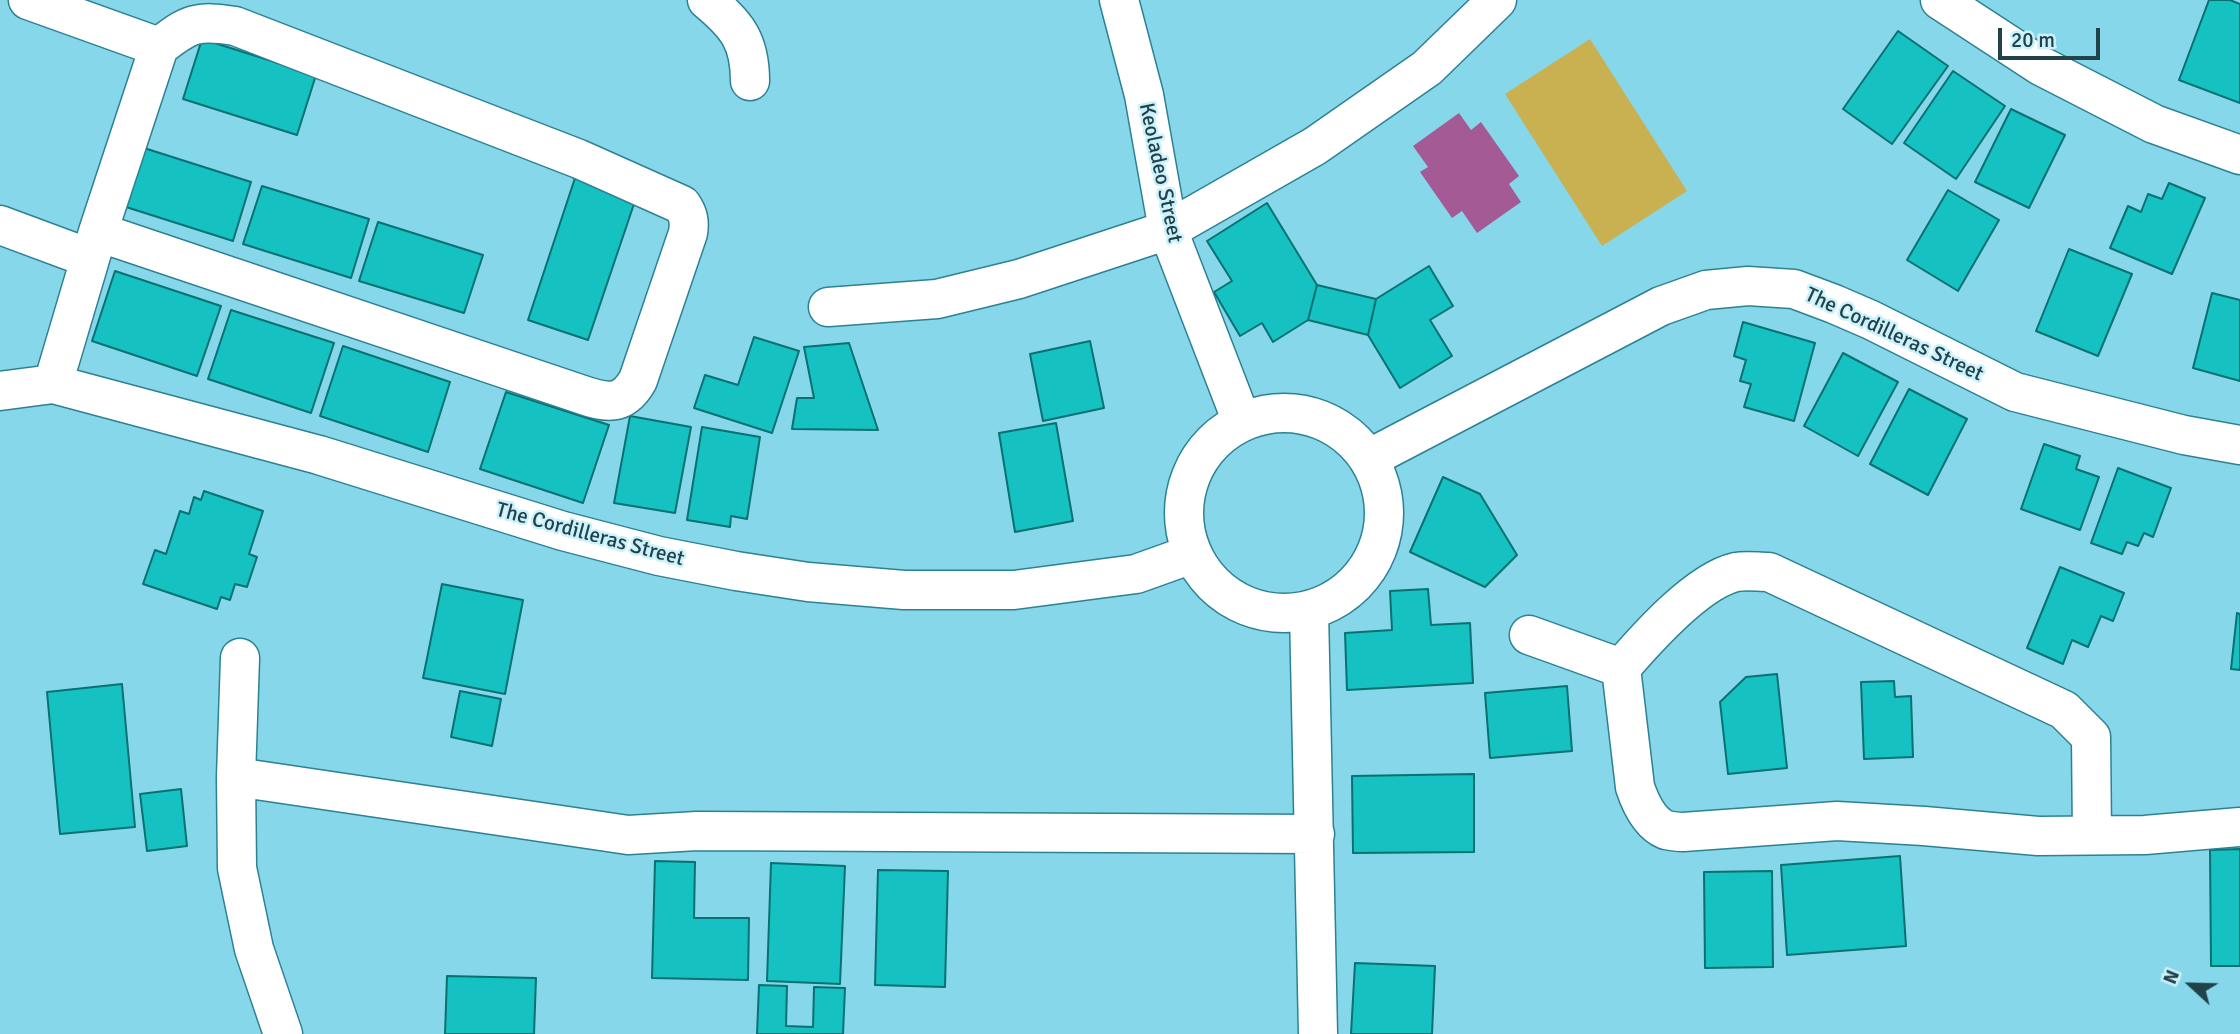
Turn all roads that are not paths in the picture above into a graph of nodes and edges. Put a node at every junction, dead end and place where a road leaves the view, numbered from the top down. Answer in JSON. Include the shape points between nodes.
{"nodes":[{"id":1,"x":28,"y":0,"type":"edge"},
{"id":2,"x":707,"y":0,"type":"edge"},
{"id":3,"x":1119,"y":0,"type":"edge"},
{"id":4,"x":1497,"y":0,"type":"edge"},
{"id":5,"x":1940,"y":0,"type":"edge"},
{"id":6,"x":159,"y":47,"type":"junction"},
{"id":7,"x":750,"y":81,"type":"dead end"},
{"id":8,"x":2240,"y":155,"type":"edge"},
{"id":9,"x":0,"y":225,"type":"edge"},
{"id":10,"x":1168,"y":230,"type":"junction"},
{"id":11,"x":94,"y":245,"type":"junction"},
{"id":12,"x":828,"y":307,"type":"dead end"},
{"id":13,"x":53,"y":384,"type":"junction"},
{"id":14,"x":0,"y":391,"type":"edge"},
{"id":15,"x":1242,"y":422,"type":"junction"},
{"id":16,"x":2240,"y":445,"type":"edge"},
{"id":17,"x":1370,"y":458,"type":"junction"},
{"id":18,"x":1192,"y":554,"type":"junction"},
{"id":19,"x":1309,"y":611,"type":"junction"},
{"id":20,"x":1529,"y":635,"type":"dead end"},
{"id":21,"x":240,"y":658,"type":"dead end"},
{"id":22,"x":1620,"y":668,"type":"junction"},
{"id":23,"x":236,"y":777,"type":"junction"},
{"id":24,"x":2240,"y":827,"type":"edge"},
{"id":25,"x":1315,"y":834,"type":"junction"},
{"id":26,"x":2092,"y":835,"type":"junction"},
{"id":27,"x":283,"y":1034,"type":"edge"},
{"id":28,"x":1318,"y":1034,"type":"edge"}],
"edges":[{"from":1,"to":6,"type":"street"},
{"from":2,"to":7,"type":"street","via":[[744,41]]},
{"from":3,"to":10,"type":"street","name":"Keoladeo Street","via":[[1144,95]]},
{"from":4,"to":10,"type":"street","via":[[1427,68],[1315,146]]},
{"from":5,"to":8,"type":"street","via":[[2041,66],[2154,124]]},
{"from":6,"to":11,"type":"street"},
{"from":6,"to":11,"type":"street","via":[[191,24],[235,26],[669,198],[687,213],[688,233],[638,380],[622,399],[611,401]]},
{"from":9,"to":11,"type":"street"},
{"from":10,"to":12,"type":"street","via":[[1020,279],[937,299]]},
{"from":10,"to":15,"type":"street","name":"Keoladeo Street"},
{"from":11,"to":13,"type":"street"},
{"from":13,"to":14,"type":"street","name":"The Cordilleras Street"},
{"from":13,"to":18,"type":"street","name":"The Cordilleras Street","via":[[318,455],[563,531],[736,572],[904,590],[1014,590],[1136,574]]},
{"from":15,"to":17,"type":"street","via":[[1265,414],[1313,416],[1335,425]]},
{"from":15,"to":18,"type":"street","via":[[1220,436],[1190,478],[1184,503]]},
{"from":16,"to":17,"type":"street","name":"The Cordilleras Street","via":[[2015,392],[1834,304],[1794,289],[1748,286],[1706,290],[1661,306]]},
{"from":17,"to":19,"type":"street","via":[[1382,488],[1385,519],[1378,550],[1362,578],[1338,599]]},
{"from":18,"to":19,"type":"street","via":[[1204,575],[1240,605],[1262,612]]},
{"from":19,"to":25,"type":"street"},
{"from":20,"to":22,"type":"street"},
{"from":21,"to":23,"type":"street"},
{"from":22,"to":26,"type":"street","via":[[1635,787],[1642,806],[1666,830],[1837,821],[2038,836]]},
{"from":22,"to":26,"type":"street","via":[[1656,627],[1705,587],[1735,572],[1769,572],[2064,710],[2091,737]]},
{"from":23,"to":25,"type":"street","via":[[628,835],[696,831]]},
{"from":23,"to":27,"type":"street","via":[[237,869],[254,949]]},
{"from":24,"to":26,"type":"street"},
{"from":25,"to":28,"type":"street"}]}
